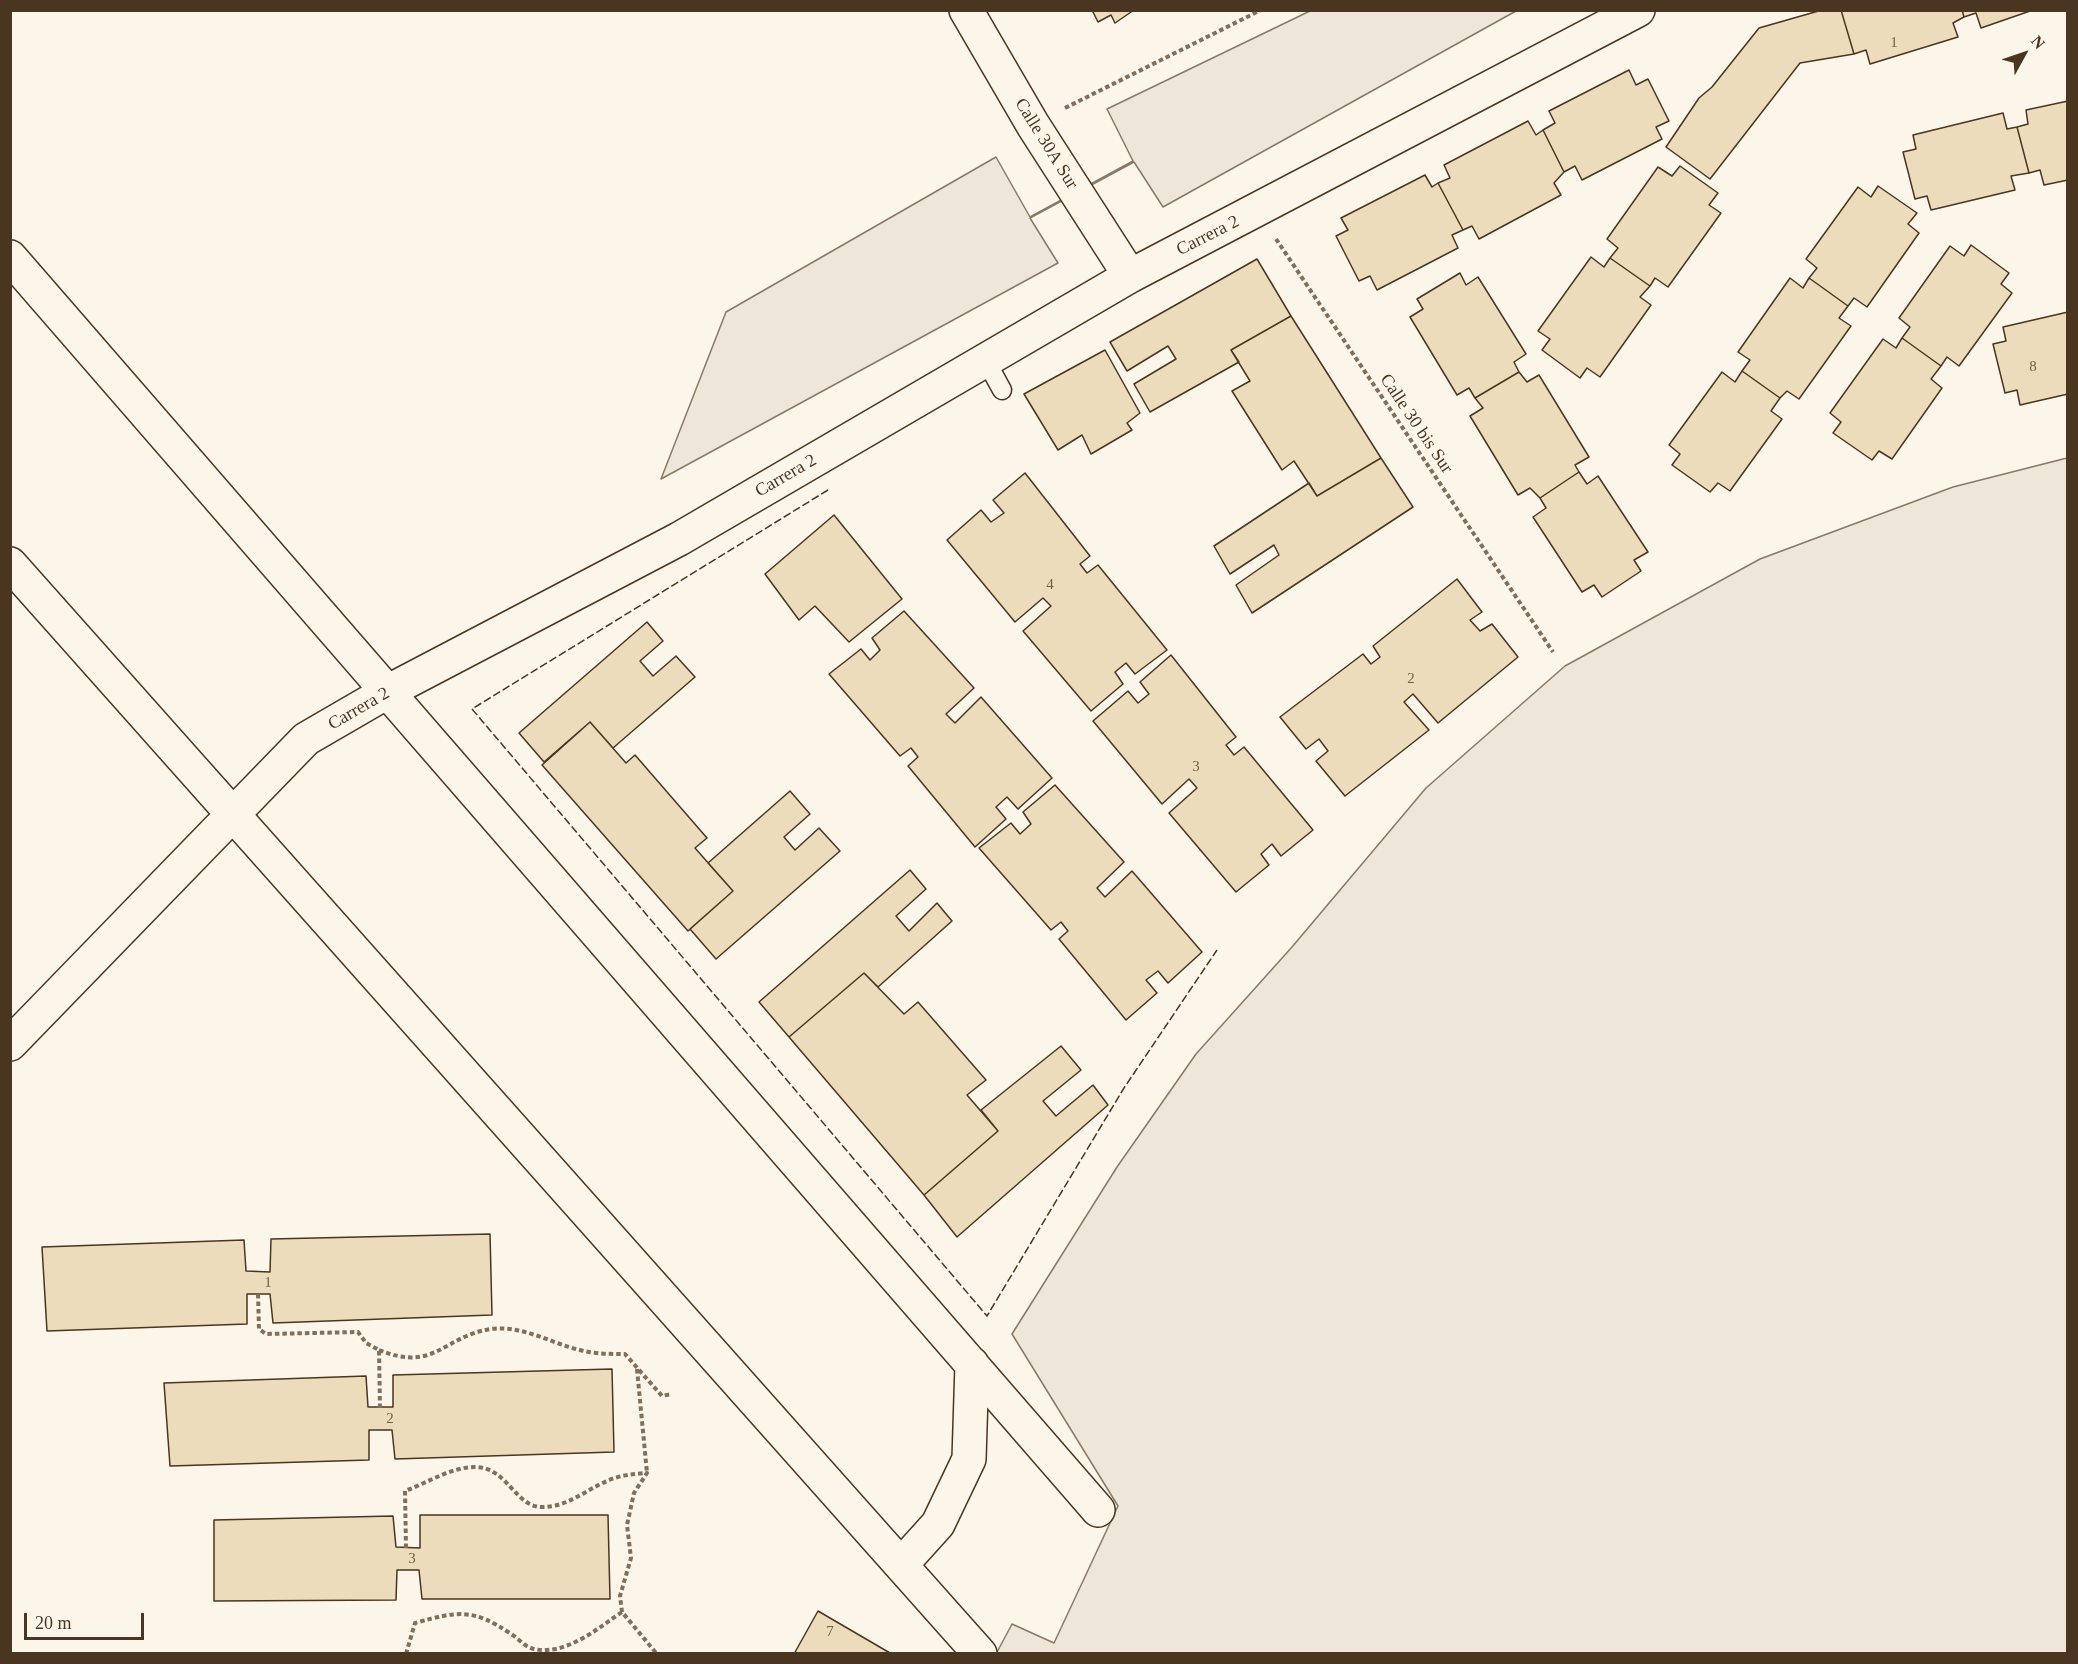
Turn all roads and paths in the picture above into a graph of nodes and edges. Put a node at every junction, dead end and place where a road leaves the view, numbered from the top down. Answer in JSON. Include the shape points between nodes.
{"nodes":[{"id":1,"x":966,"y":10,"type":"edge"},
{"id":2,"x":1261,"y":10,"type":"edge"},
{"id":3,"x":1638,"y":10,"type":"edge"},
{"id":4,"x":1033,"y":125,"type":"junction"},
{"id":5,"x":1261,"y":209,"type":"junction"},
{"id":6,"x":10,"y":257,"type":"edge"},
{"id":7,"x":1130,"y":276,"type":"junction"},
{"id":8,"x":985,"y":359,"type":"junction"},
{"id":9,"x":1002,"y":390,"type":"dead end"},
{"id":10,"x":10,"y":564,"type":"edge"},
{"id":11,"x":1553,"y":652,"type":"dead end"},
{"id":12,"x":387,"y":692,"type":"junction"},
{"id":13,"x":233,"y":814,"type":"junction"},
{"id":14,"x":10,"y":1044,"type":"edge"},
{"id":15,"x":258,"y":1294,"type":"dead end"},
{"id":16,"x":379,"y":1350,"type":"junction"},
{"id":17,"x":972,"y":1364,"type":"junction"},
{"id":18,"x":637,"y":1368,"type":"junction"},
{"id":19,"x":671,"y":1394,"type":"dead end"},
{"id":20,"x":380,"y":1408,"type":"dead end"},
{"id":21,"x":647,"y":1473,"type":"junction"},
{"id":22,"x":1098,"y":1510,"type":"dead end"},
{"id":23,"x":406,"y":1548,"type":"dead end"},
{"id":24,"x":901,"y":1565,"type":"junction"},
{"id":25,"x":622,"y":1612,"type":"junction"},
{"id":26,"x":406,"y":1653,"type":"edge"},
{"id":27,"x":657,"y":1653,"type":"edge"},
{"id":28,"x":980,"y":1653,"type":"edge"}],
"edges":[{"from":1,"to":4,"type":"street","name":"Calle 30A Sur"},
{"from":2,"to":4,"type":"path"},
{"from":3,"to":5,"type":"street","name":"Carrera 2"},
{"from":4,"to":7,"type":"street","name":"Calle 30A Sur"},
{"from":5,"to":7,"type":"street","name":"Carrera 2"},
{"from":5,"to":11,"type":"path","name":"Calle 30 bis Sur","via":[[1277,241]]},
{"from":6,"to":12,"type":"street"},
{"from":7,"to":8,"type":"street","name":"Carrera 2"},
{"from":8,"to":9,"type":"lane"},
{"from":8,"to":12,"type":"street","name":"Carrera 2","via":[[679,539]]},
{"from":10,"to":13,"type":"street"},
{"from":12,"to":13,"type":"street","name":"Carrera 2","via":[[306,739]]},
{"from":12,"to":17,"type":"street"},
{"from":13,"to":14,"type":"street","name":"Carrera 2"},
{"from":13,"to":24,"type":"street"},
{"from":15,"to":16,"type":"path","via":[[259,1329],[266,1334],[358,1332],[366,1343]]},
{"from":16,"to":18,"type":"path","via":[[412,1359],[434,1354],[472,1334],[492,1329],[522,1330],[579,1350],[625,1354]]},
{"from":16,"to":20,"type":"path"},
{"from":17,"to":22,"type":"street"},
{"from":17,"to":24,"type":"street","via":[[969,1459],[939,1524]]},
{"from":18,"to":19,"type":"path","via":[[662,1396]]},
{"from":18,"to":21,"type":"path"},
{"from":21,"to":23,"type":"path","via":[[607,1481],[566,1502],[542,1508],[522,1500],[496,1472],[475,1467],[452,1471],[405,1491]]},
{"from":21,"to":25,"type":"path","via":[[634,1493],[627,1525],[631,1558],[620,1596]]},
{"from":24,"to":28,"type":"street"},
{"from":25,"to":26,"type":"path","via":[[579,1640],[548,1650],[532,1649],[488,1618],[468,1612],[449,1614],[415,1623]]},
{"from":25,"to":27,"type":"path"}]}
